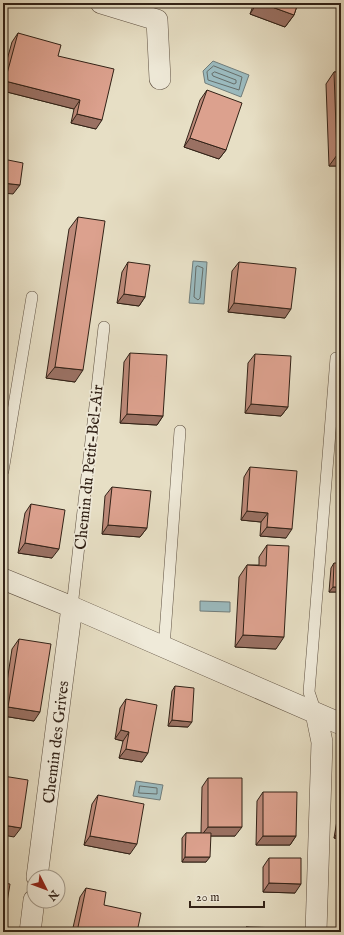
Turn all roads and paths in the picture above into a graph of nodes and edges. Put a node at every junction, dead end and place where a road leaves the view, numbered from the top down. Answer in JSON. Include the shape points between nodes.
{"nodes":[{"id":1,"x":101,"y":3,"type":"edge"},
{"id":2,"x":160,"y":79,"type":"dead end"},
{"id":3,"x":32,"y":297,"type":"dead end"},
{"id":4,"x":104,"y":327,"type":"dead end"},
{"id":5,"x":336,"y":358,"type":"dead end"},
{"id":6,"x":180,"y":431,"type":"dead end"},
{"id":7,"x":3,"y":471,"type":"edge"},
{"id":8,"x":3,"y":579,"type":"edge"},
{"id":9,"x":72,"y":607,"type":"junction"},
{"id":10,"x":164,"y":647,"type":"junction"},
{"id":11,"x":316,"y":713,"type":"junction"},
{"id":12,"x":341,"y":724,"type":"edge"},
{"id":13,"x":38,"y":869,"type":"edge"},
{"id":14,"x":33,"y":909,"type":"edge"},
{"id":15,"x":30,"y":932,"type":"edge"},
{"id":16,"x":316,"y":932,"type":"edge"}],
"edges":[{"from":1,"to":2,"type":"street","via":[[157,20]]},
{"from":3,"to":7,"type":"lane"},
{"from":4,"to":9,"type":"lane","name":"Chemin du Petit-Bel-Air"},
{"from":5,"to":11,"type":"lane","via":[[309,692]]},
{"from":6,"to":10,"type":"lane"},
{"from":8,"to":9,"type":"street"},
{"from":9,"to":10,"type":"street"},
{"from":9,"to":13,"type":"street","name":"Chemin des Grives"},
{"from":10,"to":11,"type":"street"},
{"from":11,"to":12,"type":"street"},
{"from":11,"to":16,"type":"street","via":[[322,742]]},
{"from":14,"to":15,"type":"street"}]}
